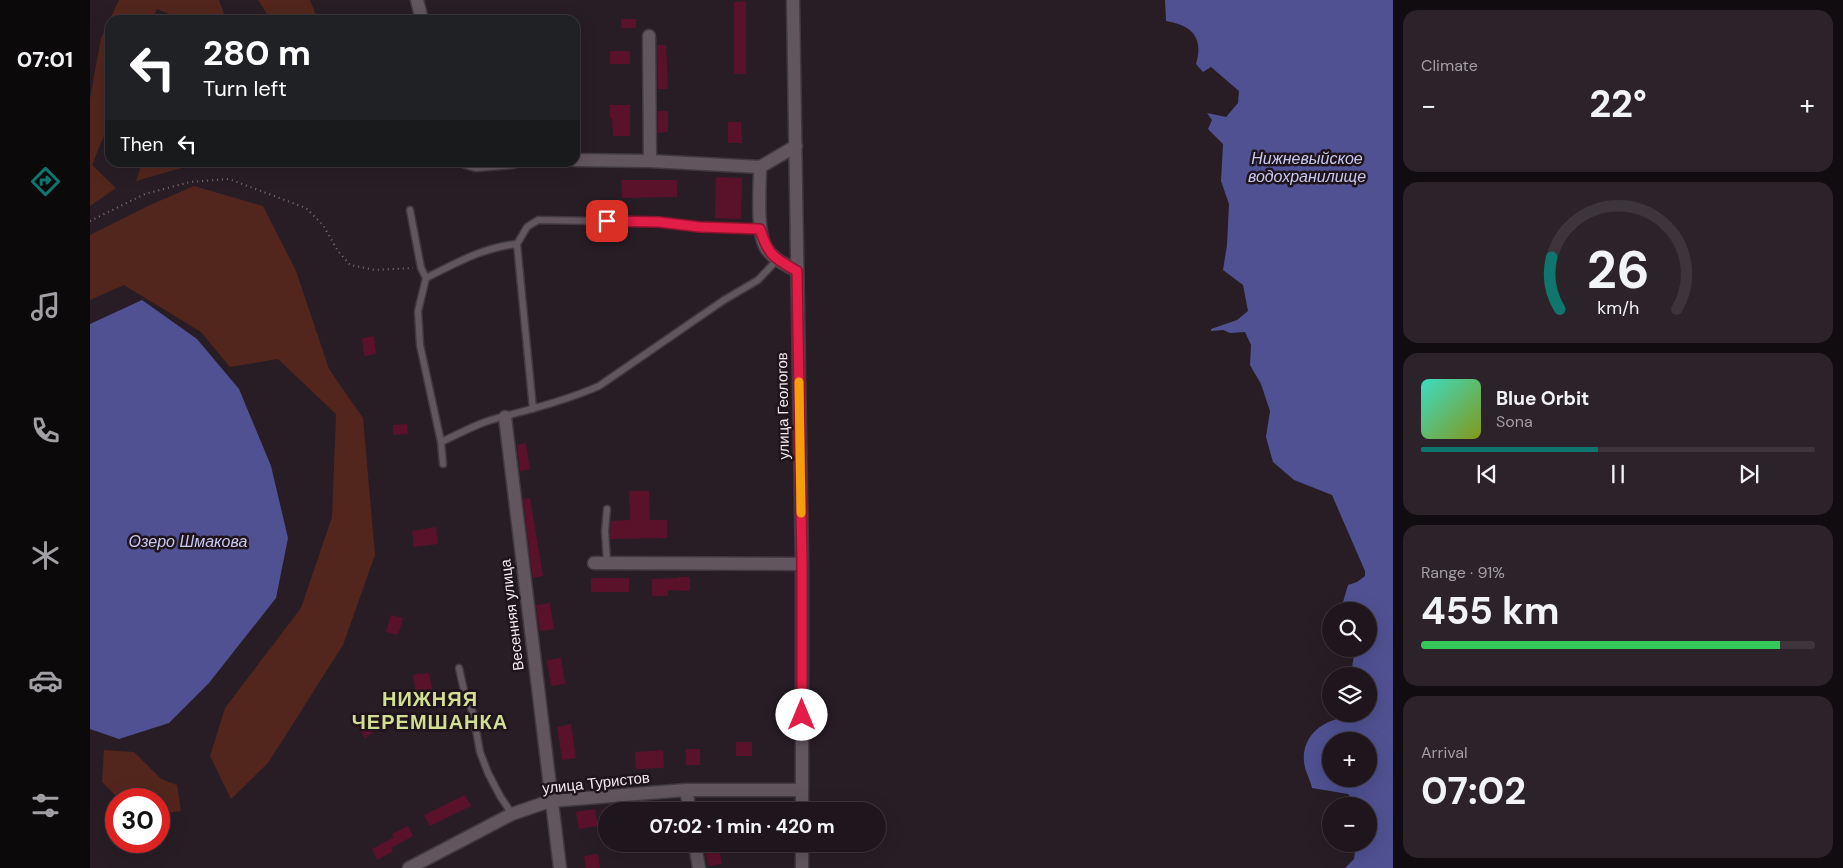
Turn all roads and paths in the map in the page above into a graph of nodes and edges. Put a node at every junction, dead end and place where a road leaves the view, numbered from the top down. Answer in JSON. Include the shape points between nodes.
{"nodes":[{"id":1,"x":418,"y":0,"type":"edge"},
{"id":2,"x":794,"y":0,"type":"edge"},
{"id":3,"x":421,"y":15,"type":"edge"},
{"id":4,"x":649,"y":36,"type":"dead end"},
{"id":5,"x":796,"y":146,"type":"junction"},
{"id":6,"x":580,"y":160,"type":"edge"},
{"id":7,"x":650,"y":161,"type":"junction"},
{"id":8,"x":760,"y":167,"type":"junction"},
{"id":9,"x":410,"y":210,"type":"dead end"},
{"id":10,"x":90,"y":221,"type":"edge"},
{"id":11,"x":760,"y":229,"type":"junction"},
{"id":12,"x":517,"y":244,"type":"junction"},
{"id":13,"x":778,"y":260,"type":"junction"},
{"id":14,"x":421,"y":268,"type":"junction"},
{"id":15,"x":797,"y":271,"type":"junction"},
{"id":16,"x":426,"y":278,"type":"junction"},
{"id":17,"x":533,"y":409,"type":"junction"},
{"id":18,"x":505,"y":417,"type":"junction"},
{"id":19,"x":441,"y":442,"type":"junction"},
{"id":20,"x":444,"y":464,"type":"dead end"},
{"id":21,"x":607,"y":509,"type":"dead end"},
{"id":22,"x":594,"y":563,"type":"dead end"},
{"id":23,"x":607,"y":563,"type":"junction"},
{"id":24,"x":802,"y":564,"type":"junction"},
{"id":25,"x":459,"y":668,"type":"dead end"},
{"id":26,"x":686,"y":790,"type":"junction"},
{"id":27,"x":802,"y":790,"type":"junction"},
{"id":28,"x":550,"y":801,"type":"junction"},
{"id":29,"x":688,"y":802,"type":"edge"},
{"id":30,"x":802,"y":802,"type":"edge"},
{"id":31,"x":512,"y":814,"type":"junction"},
{"id":32,"x":697,"y":852,"type":"edge"},
{"id":33,"x":802,"y":852,"type":"edge"},
{"id":34,"x":409,"y":868,"type":"edge"},
{"id":35,"x":560,"y":868,"type":"edge"},
{"id":36,"x":700,"y":868,"type":"edge"},
{"id":37,"x":802,"y":868,"type":"edge"}],
"edges":[{"from":1,"to":3,"type":"street"},
{"from":2,"to":5,"type":"street","name":"улица Геологов"},
{"from":4,"to":7,"type":"street"},
{"from":5,"to":8,"type":"street"},
{"from":5,"to":15,"type":"street","name":"улица Геологов"},
{"from":6,"to":7,"type":"street"},
{"from":7,"to":8,"type":"street"},
{"from":8,"to":11,"type":"street"},
{"from":9,"to":14,"type":"lane"},
{"from":10,"to":14,"type":"path","via":[[145,194],[190,182],[230,179],[306,208],[323,225],[350,265],[375,270]]},
{"from":11,"to":12,"type":"lane","via":[[659,222],[538,220],[528,227]]},
{"from":11,"to":13,"type":"street","via":[[766,248]]},
{"from":12,"to":16,"type":"lane","via":[[499,246],[470,256]]},
{"from":12,"to":17,"type":"lane"},
{"from":13,"to":15,"type":"street"},
{"from":13,"to":17,"type":"lane","via":[[758,280],[599,386]]},
{"from":14,"to":16,"type":"lane"},
{"from":15,"to":24,"type":"street","name":"улица Геологов"},
{"from":16,"to":19,"type":"lane","via":[[418,312],[420,345]]},
{"from":17,"to":18,"type":"lane"},
{"from":18,"to":19,"type":"lane"},
{"from":18,"to":28,"type":"street","name":"Весенняя улица"},
{"from":19,"to":20,"type":"lane"},
{"from":21,"to":23,"type":"lane"},
{"from":22,"to":23,"type":"street"},
{"from":23,"to":24,"type":"street"},
{"from":24,"to":27,"type":"street","name":"улица Геологов"},
{"from":25,"to":31,"type":"lane","via":[[464,695],[473,713],[480,752]]},
{"from":26,"to":27,"type":"street","name":"улица Туристов"},
{"from":26,"to":28,"type":"street","name":"улица Туристов"},
{"from":26,"to":29,"type":"street"},
{"from":27,"to":30,"type":"street","name":"улица Геологов"},
{"from":28,"to":31,"type":"street","name":"улица Туристов"},
{"from":28,"to":35,"type":"street","name":"Весенняя улица"},
{"from":31,"to":34,"type":"street","name":"улица Туристов"},
{"from":32,"to":36,"type":"street"},
{"from":33,"to":37,"type":"street"}]}
